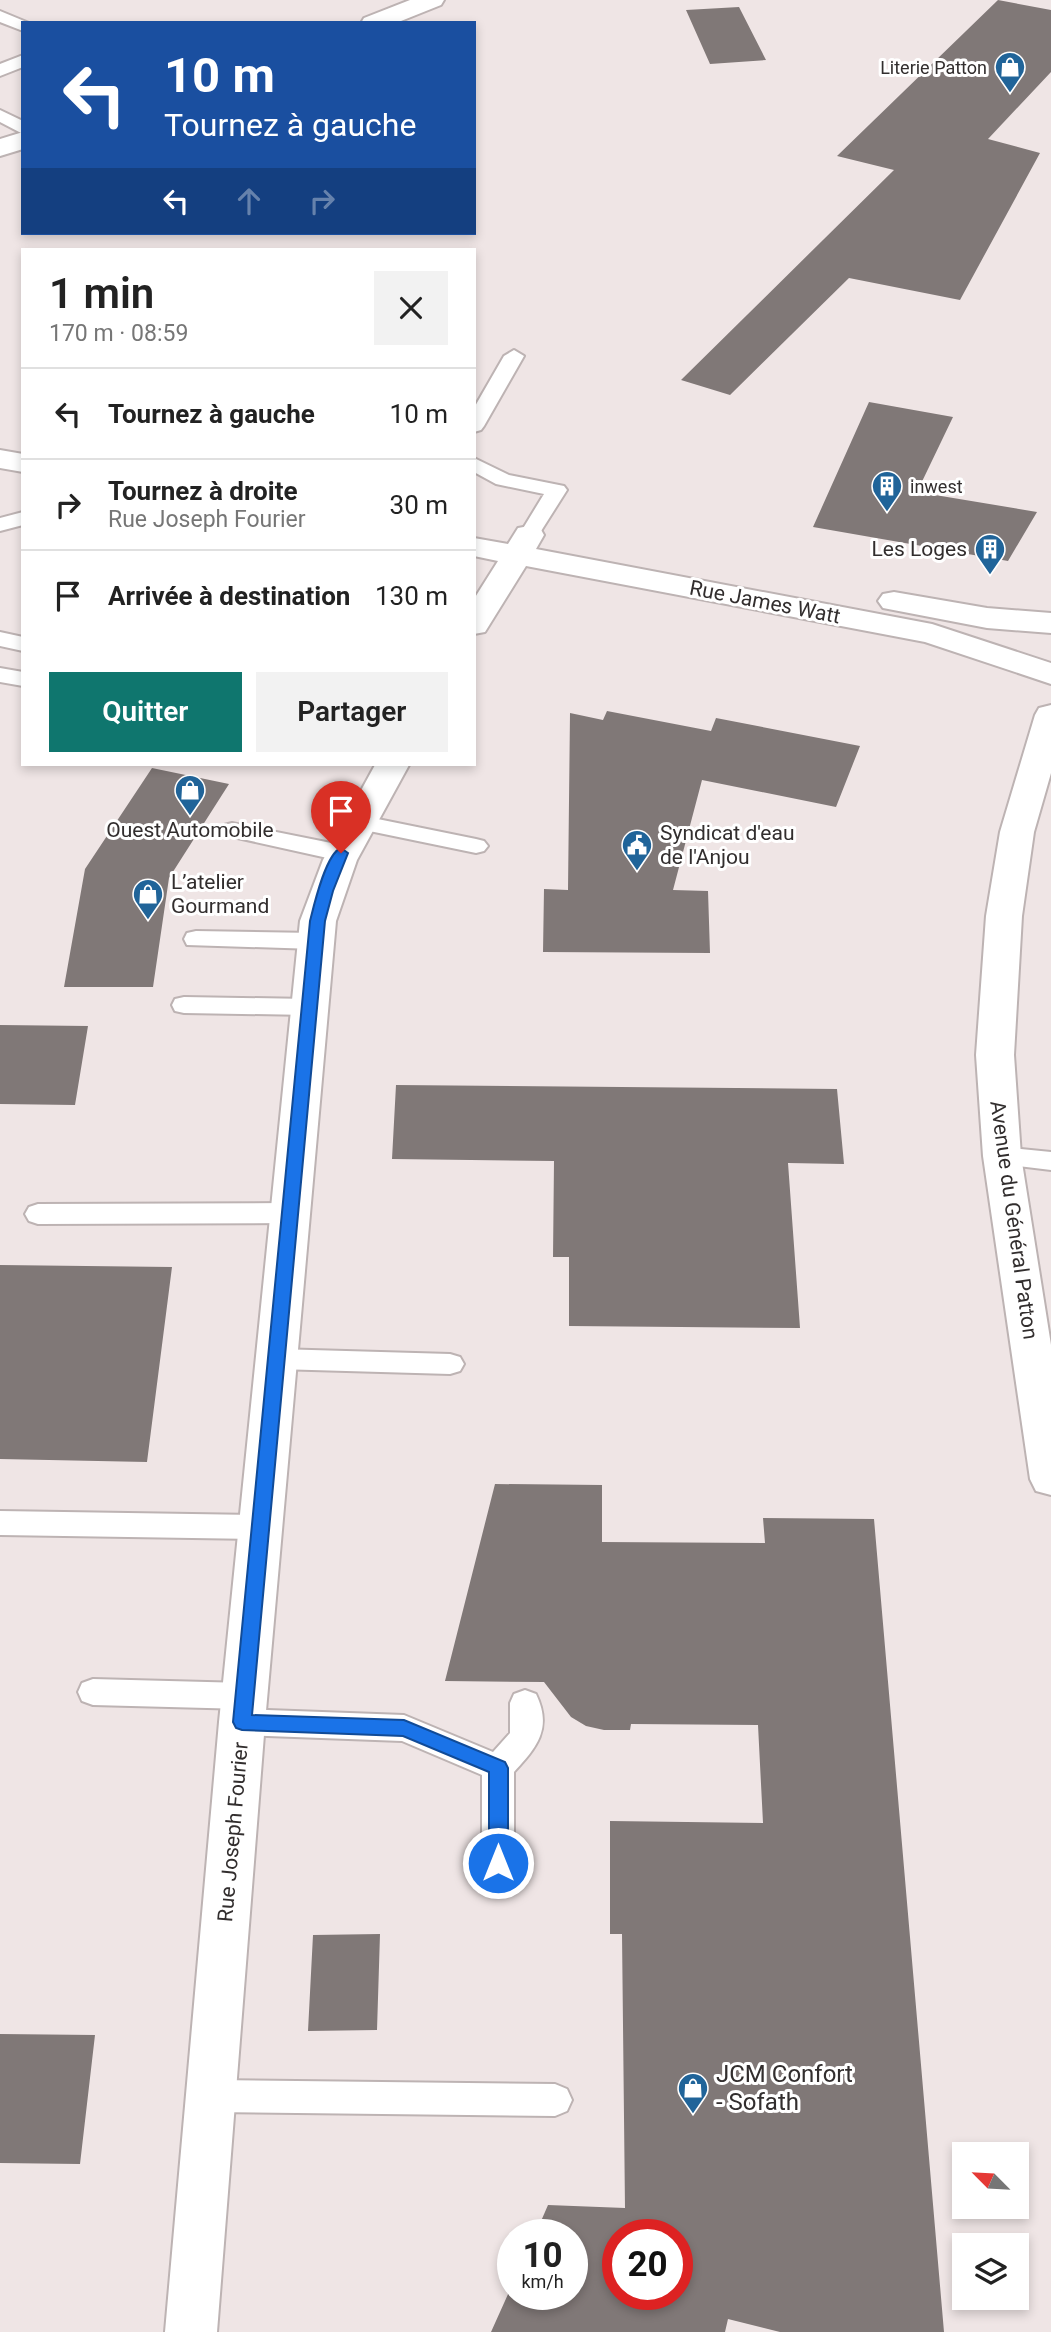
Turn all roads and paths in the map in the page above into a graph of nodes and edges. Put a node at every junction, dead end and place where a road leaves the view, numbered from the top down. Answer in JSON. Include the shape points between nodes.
{"nodes":[{"id":1,"x":432,"y":0,"type":"edge"},
{"id":2,"x":0,"y":16,"type":"edge"},
{"id":3,"x":378,"y":21,"type":"edge"},
{"id":4,"x":21,"y":25,"type":"edge"},
{"id":5,"x":21,"y":61,"type":"edge"},
{"id":6,"x":0,"y":71,"type":"edge"},
{"id":7,"x":0,"y":115,"type":"edge"},
{"id":8,"x":21,"y":127,"type":"edge"},
{"id":9,"x":21,"y":141,"type":"edge"},
{"id":10,"x":0,"y":148,"type":"edge"},
{"id":11,"x":514,"y":356,"type":"dead end"},
{"id":12,"x":476,"y":422,"type":"edge"},
{"id":13,"x":0,"y":437,"type":"edge"},
{"id":14,"x":21,"y":441,"type":"edge"},
{"id":15,"x":0,"y":459,"type":"edge"},
{"id":16,"x":21,"y":463,"type":"edge"},
{"id":17,"x":476,"y":465,"type":"edge"},
{"id":18,"x":21,"y":519,"type":"edge"},
{"id":19,"x":0,"y":525,"type":"edge"},
{"id":20,"x":476,"y":526,"type":"edge"},
{"id":21,"x":523,"y":545,"type":"junction"},
{"id":22,"x":476,"y":547,"type":"edge"},
{"id":23,"x":476,"y":622,"type":"edge"},
{"id":24,"x":1051,"y":623,"type":"edge"},
{"id":25,"x":0,"y":639,"type":"edge"},
{"id":26,"x":21,"y":644,"type":"edge"},
{"id":27,"x":1051,"y":674,"type":"edge"},
{"id":28,"x":0,"y":675,"type":"edge"},
{"id":29,"x":21,"y":679,"type":"edge"},
{"id":30,"x":1051,"y":715,"type":"edge"},
{"id":31,"x":391,"y":766,"type":"edge"},
{"id":32,"x":232,"y":830,"type":"dead end"},
{"id":33,"x":349,"y":838,"type":"junction"},
{"id":34,"x":476,"y":846,"type":"dead end"},
{"id":35,"x":195,"y":939,"type":"dead end"},
{"id":36,"x":316,"y":942,"type":"junction"},
{"id":37,"x":184,"y":1004,"type":"dead end"},
{"id":38,"x":309,"y":1007,"type":"junction"},
{"id":39,"x":1002,"y":1156,"type":"junction"},
{"id":40,"x":1051,"y":1161,"type":"edge"},
{"id":41,"x":289,"y":1213,"type":"junction"},
{"id":42,"x":38,"y":1214,"type":"dead end"},
{"id":43,"x":277,"y":1359,"type":"junction"},
{"id":44,"x":450,"y":1364,"type":"dead end"},
{"id":45,"x":1051,"y":1479,"type":"edge"},
{"id":46,"x":0,"y":1523,"type":"edge"},
{"id":47,"x":261,"y":1527,"type":"junction"},
{"id":48,"x":93,"y":1692,"type":"dead end"},
{"id":49,"x":525,"y":1703,"type":"dead end"},
{"id":50,"x":244,"y":1709,"type":"junction"},
{"id":51,"x":498,"y":1768,"type":"junction"},
{"id":52,"x":498,"y":1863,"type":"dead end"},
{"id":53,"x":211,"y":2096,"type":"junction"},
{"id":54,"x":555,"y":2100,"type":"dead end"},
{"id":55,"x":191,"y":2332,"type":"edge"}],
"edges":[{"from":1,"to":3,"type":"street"},
{"from":2,"to":4,"type":"lane"},
{"from":5,"to":6,"type":"lane"},
{"from":7,"to":8,"type":"lane"},
{"from":9,"to":10,"type":"street"},
{"from":11,"to":12,"type":"lane"},
{"from":13,"to":14,"type":"street"},
{"from":15,"to":16,"type":"street"},
{"from":17,"to":21,"type":"lane","via":[[503,480],[557,490]]},
{"from":18,"to":19,"type":"lane"},
{"from":20,"to":21,"type":"street","name":"Rue James Watt"},
{"from":21,"to":22,"type":"street","name":"Rue James Watt"},
{"from":21,"to":23,"type":"street"},
{"from":21,"to":24,"type":"street","name":"Rue James Watt","via":[[987,618]]},
{"from":21,"to":27,"type":"street","name":"Rue James Watt","via":[[932,634]]},
{"from":25,"to":26,"type":"lane"},
{"from":28,"to":29,"type":"lane"},
{"from":30,"to":39,"type":"street","name":"Avenue du Général Patton","via":[[1017,832],[1004,916],[995,1055]]},
{"from":31,"to":33,"type":"street","name":"Rue Joseph Fourier"},
{"from":32,"to":33,"type":"lane"},
{"from":33,"to":34,"type":"lane"},
{"from":33,"to":36,"type":"street","name":"Rue Joseph Fourier","via":[[326,891]]},
{"from":35,"to":36,"type":"lane"},
{"from":36,"to":38,"type":"street","name":"Rue Joseph Fourier"},
{"from":37,"to":38,"type":"lane"},
{"from":38,"to":41,"type":"street","name":"Rue Joseph Fourier"},
{"from":39,"to":40,"type":"lane"},
{"from":39,"to":45,"type":"street","name":"Avenue du Général Patton"},
{"from":41,"to":42,"type":"lane"},
{"from":41,"to":43,"type":"street","name":"Rue Joseph Fourier"},
{"from":43,"to":44,"type":"lane"},
{"from":43,"to":47,"type":"street","name":"Rue Joseph Fourier"},
{"from":46,"to":47,"type":"lane"},
{"from":47,"to":50,"type":"street","name":"Rue Joseph Fourier"},
{"from":48,"to":50,"type":"lane"},
{"from":49,"to":51,"type":"lane","via":[[526,1737]]},
{"from":50,"to":51,"type":"lane","via":[[404,1728]]},
{"from":50,"to":53,"type":"street","name":"Rue Joseph Fourier"},
{"from":51,"to":52,"type":"lane"},
{"from":53,"to":54,"type":"lane"},
{"from":53,"to":55,"type":"street","name":"Rue Joseph Fourier"}]}
